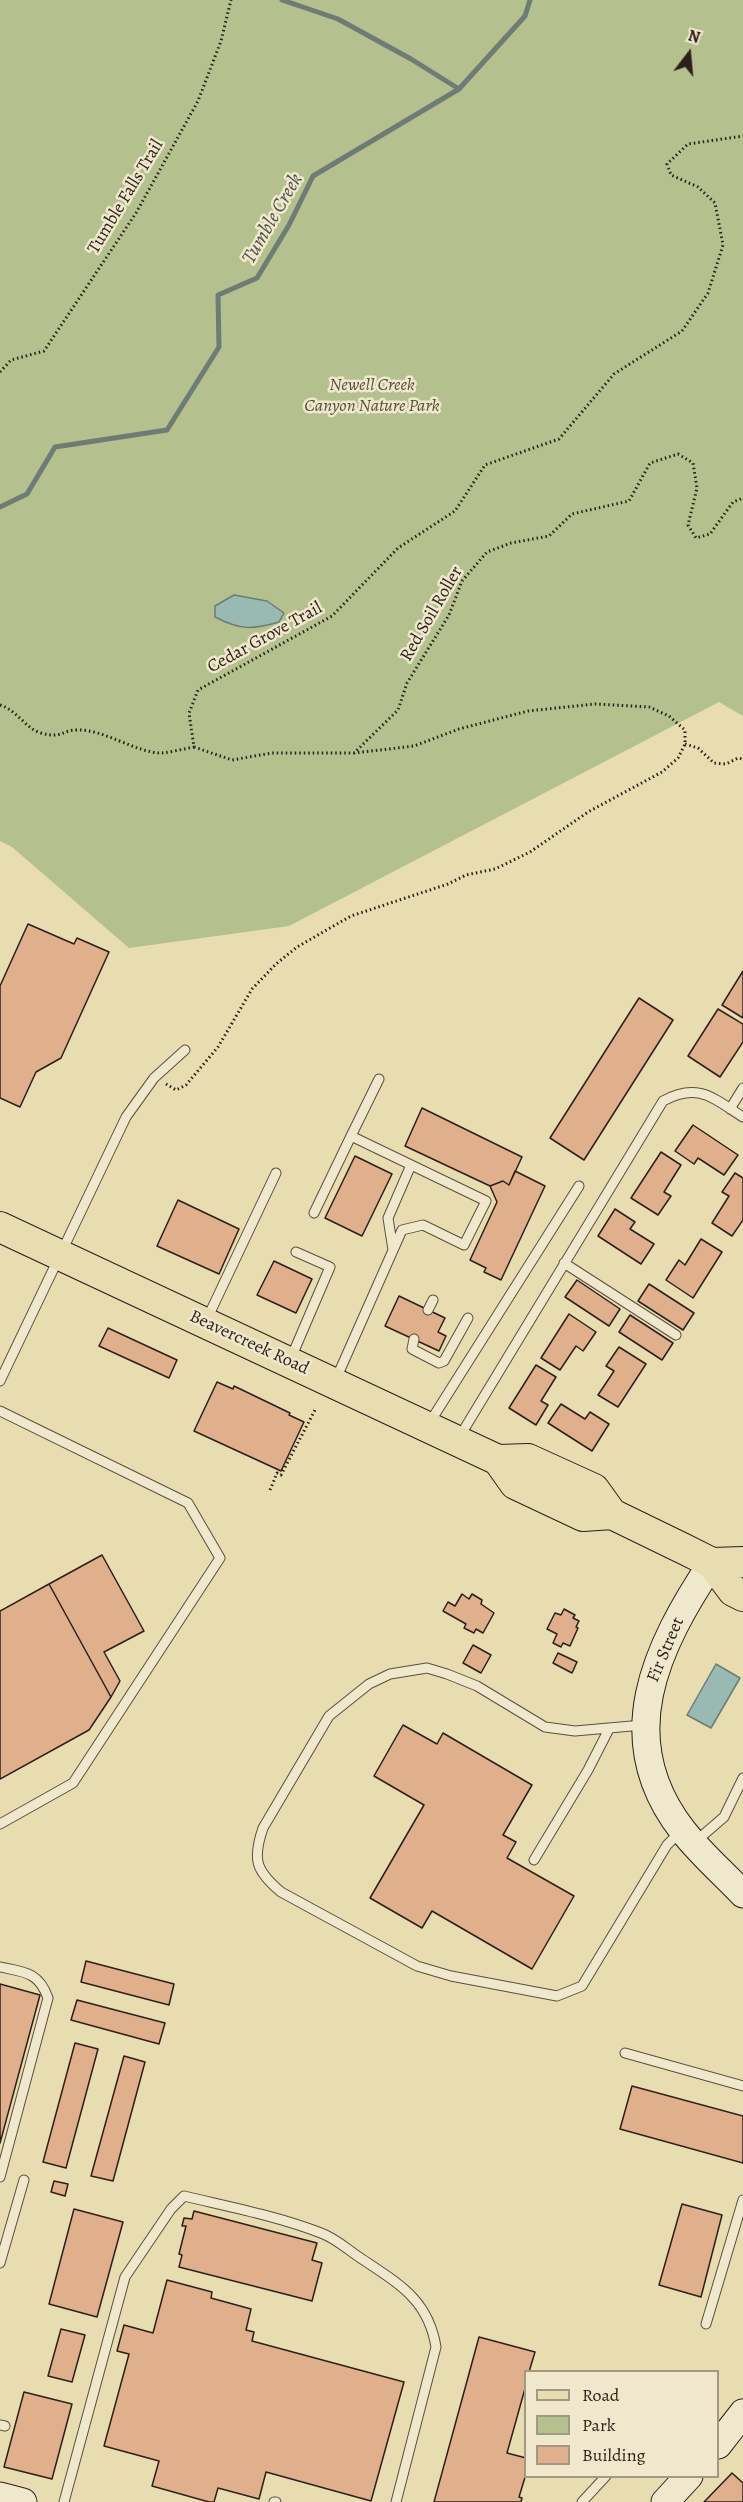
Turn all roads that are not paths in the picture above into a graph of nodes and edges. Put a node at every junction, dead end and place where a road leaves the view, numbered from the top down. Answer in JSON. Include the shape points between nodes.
{"nodes":[{"id":1,"x":185,"y":1050,"type":"dead end"},
{"id":2,"x":379,"y":1079,"type":"dead end"},
{"id":3,"x":743,"y":1088,"type":"edge"},
{"id":4,"x":730,"y":1109,"type":"junction"},
{"id":5,"x":743,"y":1117,"type":"edge"},
{"id":6,"x":351,"y":1136,"type":"junction"},
{"id":7,"x":411,"y":1165,"type":"junction"},
{"id":8,"x":276,"y":1173,"type":"dead end"},
{"id":9,"x":579,"y":1186,"type":"dead end"},
{"id":10,"x":314,"y":1213,"type":"dead end"},
{"id":11,"x":0,"y":1227,"type":"edge"},
{"id":12,"x":393,"y":1251,"type":"junction"},
{"id":13,"x":296,"y":1252,"type":"dead end"},
{"id":14,"x":60,"y":1255,"type":"junction"},
{"id":15,"x":564,"y":1263,"type":"junction"},
{"id":16,"x":433,"y":1300,"type":"dead end"},
{"id":17,"x":428,"y":1310,"type":"dead end"},
{"id":18,"x":468,"y":1318,"type":"dead end"},
{"id":19,"x":205,"y":1323,"type":"junction"},
{"id":20,"x":676,"y":1335,"type":"dead end"},
{"id":21,"x":414,"y":1339,"type":"dead end"},
{"id":22,"x":289,"y":1362,"type":"junction"},
{"id":23,"x":0,"y":1381,"type":"edge"},
{"id":24,"x":334,"y":1383,"type":"junction"},
{"id":25,"x":0,"y":1411,"type":"edge"},
{"id":26,"x":427,"y":1427,"type":"junction"},
{"id":27,"x":457,"y":1441,"type":"junction"},
{"id":28,"x":743,"y":1562,"type":"edge"},
{"id":29,"x":712,"y":1563,"type":"junction"},
{"id":30,"x":743,"y":1596,"type":"edge"},
{"id":31,"x":645,"y":1725,"type":"junction"},
{"id":32,"x":609,"y":1729,"type":"junction"},
{"id":33,"x":743,"y":1778,"type":"edge"},
{"id":34,"x":0,"y":1824,"type":"edge"},
{"id":35,"x":687,"y":1836,"type":"junction"},
{"id":36,"x":534,"y":1860,"type":"dead end"},
{"id":37,"x":743,"y":1894,"type":"edge"},
{"id":38,"x":0,"y":1967,"type":"edge"},
{"id":39,"x":625,"y":2053,"type":"dead end"},
{"id":40,"x":743,"y":2086,"type":"edge"},
{"id":41,"x":0,"y":2177,"type":"edge"},
{"id":42,"x":24,"y":2181,"type":"dead end"},
{"id":43,"x":743,"y":2200,"type":"edge"},
{"id":44,"x":0,"y":2263,"type":"edge"},
{"id":45,"x":706,"y":2324,"type":"dead end"},
{"id":46,"x":743,"y":2413,"type":"edge"},
{"id":47,"x":719,"y":2443,"type":"edge"},
{"id":48,"x":604,"y":2478,"type":"edge"},
{"id":49,"x":686,"y":2478,"type":"edge"},
{"id":50,"x":0,"y":2496,"type":"edge"},
{"id":51,"x":23,"y":2502,"type":"edge"},
{"id":52,"x":64,"y":2502,"type":"edge"},
{"id":53,"x":396,"y":2502,"type":"edge"},
{"id":54,"x":582,"y":2502,"type":"edge"},
{"id":55,"x":665,"y":2502,"type":"edge"}],
"edges":[{"from":1,"to":14,"type":"lane","via":[[154,1078],[126,1117]]},
{"from":2,"to":6,"type":"lane"},
{"from":3,"to":4,"type":"lane"},
{"from":4,"to":5,"type":"lane"},
{"from":4,"to":15,"type":"lane","via":[[707,1094],[692,1091],[663,1101]]},
{"from":6,"to":7,"type":"lane"},
{"from":6,"to":10,"type":"lane"},
{"from":7,"to":12,"type":"lane","via":[[388,1218]]},
{"from":7,"to":12,"type":"lane","via":[[486,1201],[464,1245],[423,1225],[402,1230]]},
{"from":8,"to":19,"type":"lane"},
{"from":9,"to":26,"type":"lane"},
{"from":11,"to":14,"type":"main road","name":"Beavercreek Road"},
{"from":12,"to":24,"type":"lane"},
{"from":13,"to":22,"type":"lane","via":[[330,1268]]},
{"from":14,"to":19,"type":"main road","name":"Beavercreek Road"},
{"from":14,"to":23,"type":"lane"},
{"from":15,"to":20,"type":"lane"},
{"from":15,"to":27,"type":"lane"},
{"from":16,"to":17,"type":"lane"},
{"from":18,"to":21,"type":"lane","via":[[444,1361],[439,1363],[412,1349]]},
{"from":19,"to":22,"type":"main road","name":"Beavercreek Road"},
{"from":22,"to":24,"type":"main road","name":"Beavercreek Road"},
{"from":24,"to":26,"type":"main road","name":"Beavercreek Road"},
{"from":25,"to":34,"type":"lane","via":[[188,1503],[220,1558],[73,1783]]},
{"from":26,"to":27,"type":"main road","name":"Beavercreek Road"},
{"from":27,"to":29,"type":"main road","name":"Beavercreek Road","via":[[498,1460],[528,1458],[594,1490],[612,1514]]},
{"from":28,"to":29,"type":"main road","name":"Beavercreek Road"},
{"from":29,"to":30,"type":"main road","name":"Beavercreek Road","via":[[733,1591]]},
{"from":29,"to":31,"type":"street","name":"Fir Street","via":[[660,1655],[649,1689]]},
{"from":31,"to":32,"type":"lane"},
{"from":31,"to":35,"type":"street","name":"Fir Street","via":[[650,1762],[661,1795]]},
{"from":32,"to":35,"type":"lane","via":[[575,1731],[545,1727],[477,1686],[427,1668],[390,1674],[369,1684],[329,1716],[263,1828],[257,1845],[257,1862],[263,1877],[281,1892],[417,1965],[490,1985],[557,1996],[582,1986],[667,1845]]},
{"from":32,"to":36,"type":"lane"},
{"from":33,"to":35,"type":"lane","via":[[724,1817]]},
{"from":35,"to":37,"type":"street","name":"Fir Street"},
{"from":38,"to":41,"type":"lane","via":[[30,1973],[44,1986],[48,1998]]},
{"from":39,"to":40,"type":"lane"},
{"from":42,"to":44,"type":"lane"},
{"from":43,"to":45,"type":"lane"},
{"from":46,"to":47,"type":"street"},
{"from":48,"to":54,"type":"lane"},
{"from":49,"to":55,"type":"street"},
{"from":50,"to":51,"type":"street"},
{"from":52,"to":53,"type":"lane","via":[[125,2277],[184,2196],[324,2234],[404,2287],[424,2310],[436,2347]]}]}
